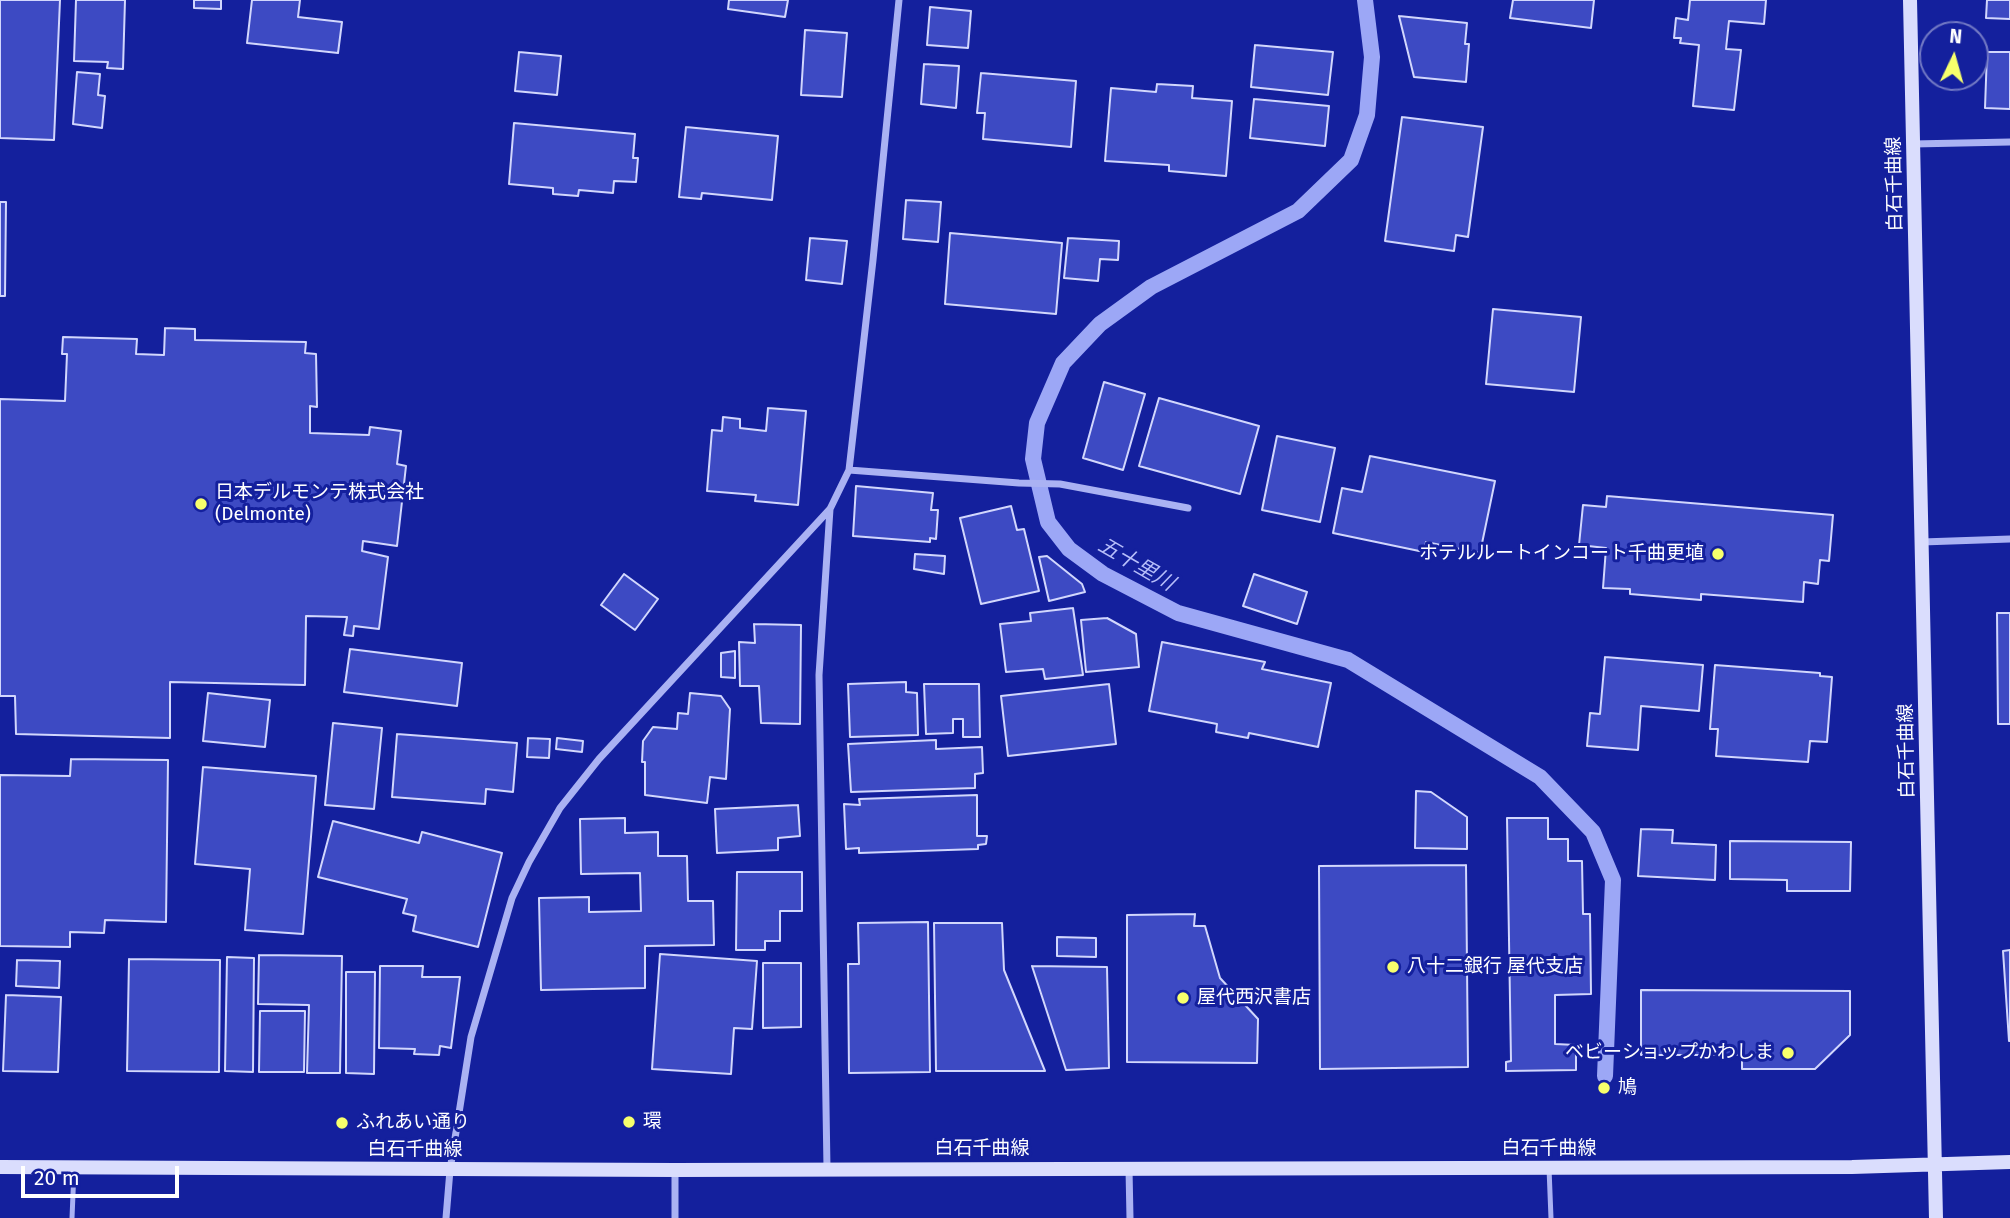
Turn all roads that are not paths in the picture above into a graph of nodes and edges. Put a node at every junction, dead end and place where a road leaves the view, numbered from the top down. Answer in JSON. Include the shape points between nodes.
{"nodes":[{"id":1,"x":899,"y":0,"type":"edge"},
{"id":2,"x":1910,"y":0,"type":"edge"},
{"id":3,"x":2010,"y":142,"type":"edge"},
{"id":4,"x":1913,"y":144,"type":"junction"},
{"id":5,"x":849,"y":470,"type":"junction"},
{"id":6,"x":1188,"y":508,"type":"dead end"},
{"id":7,"x":830,"y":509,"type":"junction"},
{"id":8,"x":2010,"y":539,"type":"edge"},
{"id":9,"x":1922,"y":542,"type":"junction"},
{"id":10,"x":2010,"y":1162,"type":"edge"},
{"id":11,"x":1934,"y":1164,"type":"junction"},
{"id":12,"x":75,"y":1166,"type":"junction"},
{"id":13,"x":0,"y":1167,"type":"edge"},
{"id":14,"x":827,"y":1168,"type":"junction"},
{"id":15,"x":1549,"y":1168,"type":"junction"},
{"id":16,"x":1129,"y":1169,"type":"junction"},
{"id":17,"x":450,"y":1170,"type":"junction"},
{"id":18,"x":675,"y":1170,"type":"junction"},
{"id":19,"x":72,"y":1218,"type":"edge"},
{"id":20,"x":446,"y":1218,"type":"edge"},
{"id":21,"x":675,"y":1218,"type":"edge"},
{"id":22,"x":1130,"y":1218,"type":"edge"},
{"id":23,"x":1551,"y":1218,"type":"edge"},
{"id":24,"x":1936,"y":1218,"type":"edge"}],
"edges":[{"from":1,"to":5,"type":"street"},
{"from":2,"to":4,"type":"main road","name":"白石千曲線"},
{"from":3,"to":4,"type":"street"},
{"from":4,"to":9,"type":"main road","name":"白石千曲線"},
{"from":5,"to":6,"type":"street","via":[[1060,484]]},
{"from":5,"to":7,"type":"street"},
{"from":7,"to":14,"type":"street","via":[[819,675]]},
{"from":7,"to":17,"type":"street","via":[[598,759],[560,808],[512,898],[471,1037]]},
{"from":8,"to":9,"type":"street"},
{"from":9,"to":11,"type":"main road","name":"白石千曲線"},
{"from":10,"to":11,"type":"main road"},
{"from":11,"to":15,"type":"main road","name":"白石千曲線"},
{"from":11,"to":24,"type":"main road"},
{"from":12,"to":13,"type":"main road","name":"白石千曲線"},
{"from":12,"to":17,"type":"main road","name":"白石千曲線"},
{"from":12,"to":19,"type":"lane"},
{"from":14,"to":16,"type":"main road","name":"白石千曲線"},
{"from":14,"to":18,"type":"main road","name":"白石千曲線"},
{"from":15,"to":16,"type":"main road","name":"白石千曲線"},
{"from":15,"to":23,"type":"lane"},
{"from":16,"to":22,"type":"street"},
{"from":17,"to":18,"type":"main road","name":"白石千曲線"},
{"from":17,"to":20,"type":"street"},
{"from":18,"to":21,"type":"street"}]}
